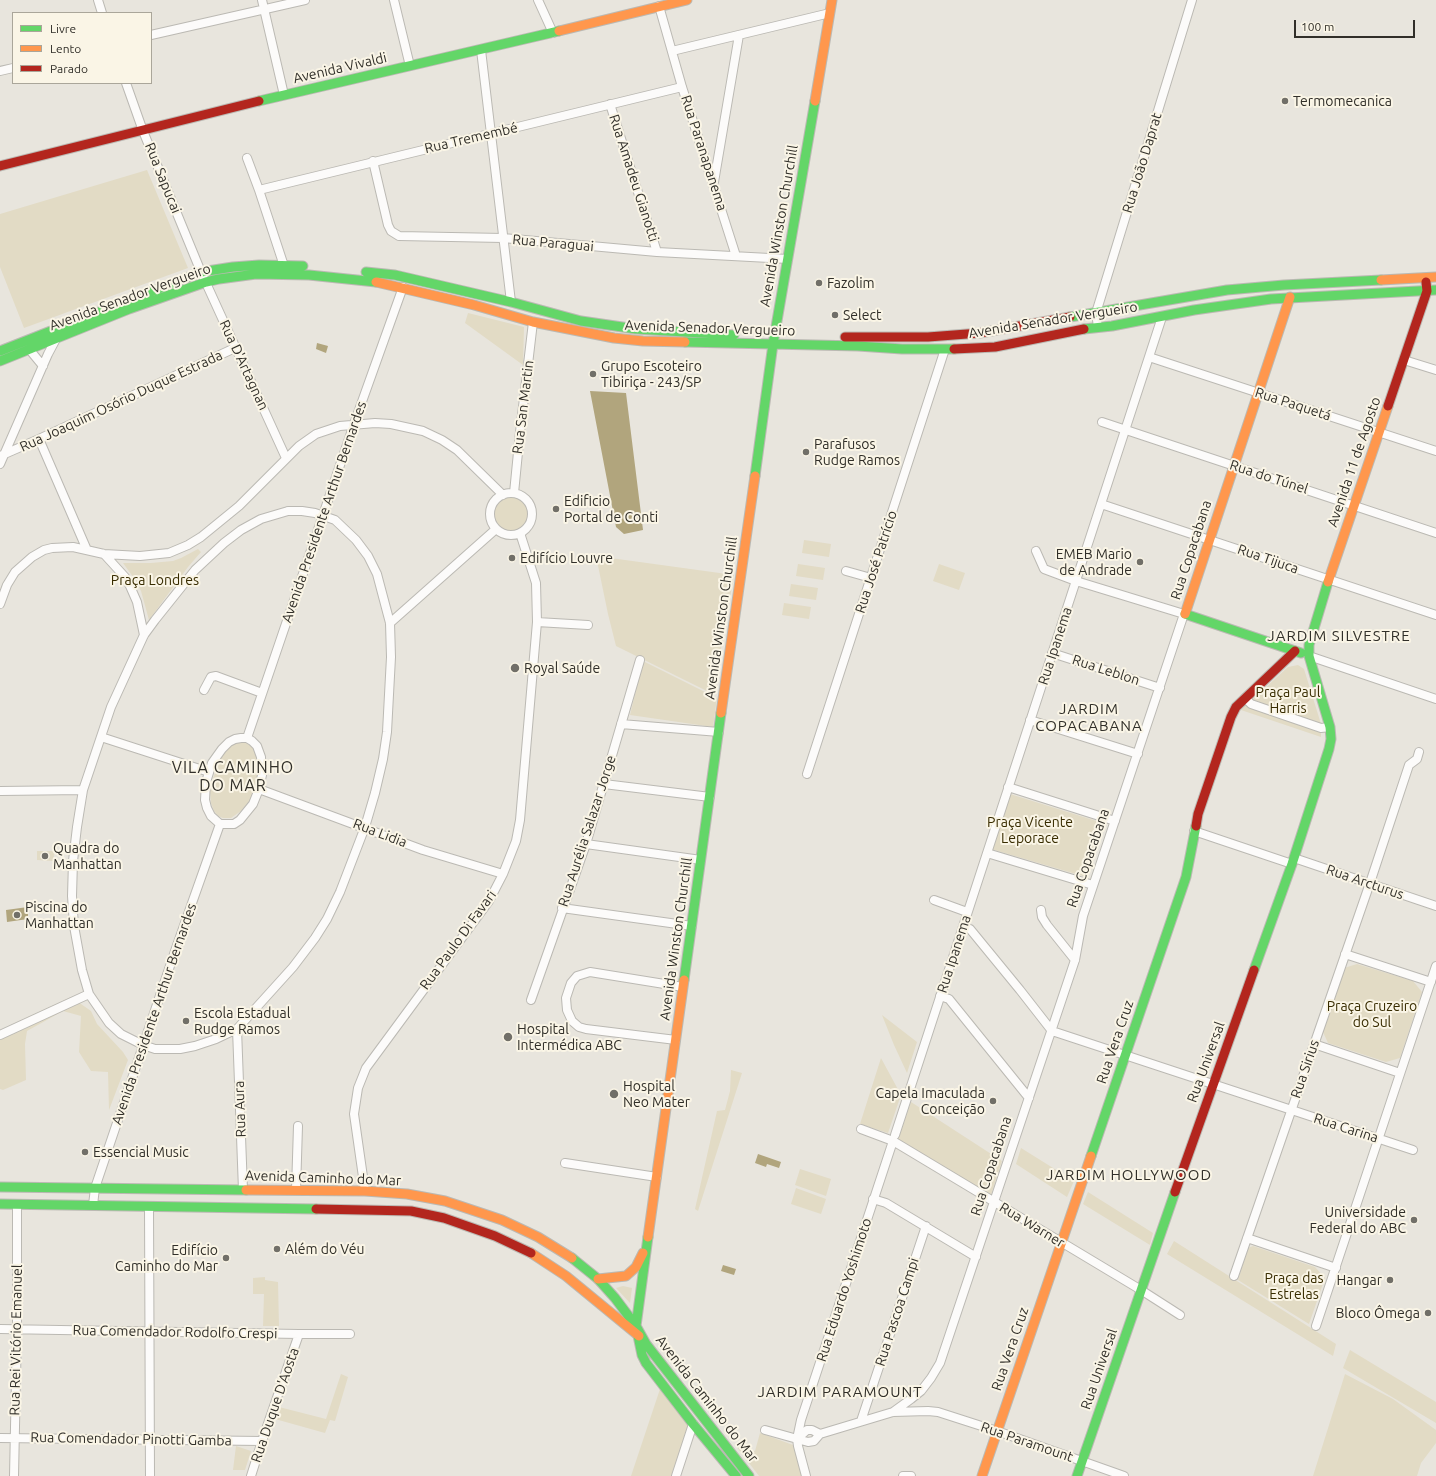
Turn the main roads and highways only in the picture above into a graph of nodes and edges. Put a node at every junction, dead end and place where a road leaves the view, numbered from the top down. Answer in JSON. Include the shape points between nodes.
{"nodes":[{"id":1,"x":687,"y":0,"type":"edge"},
{"id":2,"x":832,"y":0,"type":"edge"},
{"id":3,"x":0,"y":166,"type":"edge"},
{"id":4,"x":285,"y":269,"type":"junction"},
{"id":5,"x":1436,"y":277,"type":"edge"},
{"id":6,"x":1426,"y":278,"type":"junction"},
{"id":7,"x":412,"y":279,"type":"junction"},
{"id":8,"x":403,"y":287,"type":"junction"},
{"id":9,"x":1431,"y":290,"type":"edge"},
{"id":10,"x":1290,"y":297,"type":"junction"},
{"id":11,"x":511,"y":302,"type":"junction"},
{"id":12,"x":488,"y":309,"type":"junction"},
{"id":13,"x":543,"y":312,"type":"junction"},
{"id":14,"x":533,"y":322,"type":"junction"},
{"id":15,"x":774,"y":341,"type":"junction"},
{"id":16,"x":0,"y":351,"type":"edge"},
{"id":17,"x":0,"y":361,"type":"edge"},
{"id":18,"x":1295,"y":651,"type":"junction"},
{"id":19,"x":1309,"y":656,"type":"junction"},
{"id":20,"x":0,"y":1187,"type":"edge"},
{"id":21,"x":365,"y":1191,"type":"junction"},
{"id":22,"x":0,"y":1204,"type":"edge"},
{"id":23,"x":349,"y":1210,"type":"junction"},
{"id":24,"x":648,"y":1241,"type":"junction"},
{"id":25,"x":622,"y":1278,"type":"junction"},
{"id":26,"x":598,"y":1279,"type":"junction"},
{"id":27,"x":641,"y":1293,"type":"junction"},
{"id":28,"x":639,"y":1333,"type":"junction"},
{"id":29,"x":736,"y":1476,"type":"edge"},
{"id":30,"x":749,"y":1476,"type":"edge"},
{"id":31,"x":982,"y":1476,"type":"edge"},
{"id":32,"x":1077,"y":1476,"type":"edge"}],
"edges":[{"from":1,"to":3,"type":"main road","name":"Avenida Vivaldi","via":[[284,95]]},
{"from":2,"to":15,"type":"main road","name":"Avenida Winston Churchill"},
{"from":4,"to":7,"type":"main road","name":"Avenida Senador Vergueiro","via":[[395,275]]},
{"from":4,"to":8,"type":"main road","name":"Avenida Senador Vergueiro"},
{"from":4,"to":16,"type":"main road","name":"Avenida Senador Vergueiro","via":[[259,265],[201,272]]},
{"from":4,"to":17,"type":"main road","name":"Avenida Senador Vergueiro","via":[[206,282],[129,309]]},
{"from":5,"to":6,"type":"main road","name":"Avenida Senador Vergueiro"},
{"from":6,"to":9,"type":"main road","name":"Avenida 11 de Agosto"},
{"from":6,"to":15,"type":"main road","name":"Avenida Senador Vergueiro","via":[[1258,287],[1188,296],[980,333]]},
{"from":7,"to":8,"type":"main road"},
{"from":7,"to":11,"type":"main road","name":"Avenida Senador Vergueiro"},
{"from":8,"to":12,"type":"main road","name":"Avenida Senador Vergueiro"},
{"from":9,"to":10,"type":"main road","name":"Avenida Senador Vergueiro"},
{"from":9,"to":19,"type":"main road","name":"Avenida 11 de Agosto","via":[[1404,360],[1329,580],[1309,645]]},
{"from":10,"to":15,"type":"main road","name":"Avenida Senador Vergueiro","via":[[1194,310],[995,347],[902,349]]},
{"from":10,"to":18,"type":"main road","name":"Rua Copacabana","via":[[1184,614]]},
{"from":11,"to":12,"type":"main road"},
{"from":11,"to":13,"type":"main road","name":"Avenida Senador Vergueiro"},
{"from":12,"to":14,"type":"main road","name":"Avenida Senador Vergueiro"},
{"from":13,"to":14,"type":"main road"},
{"from":13,"to":15,"type":"main road","name":"Avenida Senador Vergueiro","via":[[581,321],[636,329]]},
{"from":14,"to":15,"type":"main road","name":"Avenida Senador Vergueiro","via":[[643,341]]},
{"from":15,"to":24,"type":"main road","name":"Avenida Winston Churchill"},
{"from":18,"to":19,"type":"main road"},
{"from":18,"to":31,"type":"main road","name":"Rua Vera Cruz","via":[[1244,698],[1230,717],[1198,814],[1186,877]]},
{"from":19,"to":32,"type":"main road","name":"Rua Universal","via":[[1330,727],[1329,749],[1293,861],[1140,1290]]},
{"from":20,"to":21,"type":"main road","name":"Avenida Caminho do Mar"},
{"from":21,"to":23,"type":"main road","via":[[360,1207]]},
{"from":21,"to":26,"type":"main road","name":"Avenida Caminho do Mar","via":[[407,1194],[445,1201],[502,1220],[538,1237],[577,1261]]},
{"from":22,"to":23,"type":"main road","name":"Avenida Caminho do Mar"},
{"from":23,"to":28,"type":"main road","name":"Avenida Caminho do Mar","via":[[411,1211],[444,1218],[495,1236],[533,1254],[566,1276]]},
{"from":24,"to":25,"type":"main road","name":"Avenida Winston Churchill","via":[[636,1267]]},
{"from":24,"to":27,"type":"main road","name":"Avenida Winston Churchill"},
{"from":25,"to":26,"type":"main road"},
{"from":25,"to":27,"type":"main road","via":[[635,1282]]},
{"from":26,"to":28,"type":"main road","name":"Avenida Caminho do Mar","via":[[615,1298]]},
{"from":27,"to":28,"type":"main road","name":"Avenida Winston Churchill"},
{"from":28,"to":29,"type":"main road","name":"Avenida Caminho do Mar","via":[[642,1355],[646,1363]]},
{"from":28,"to":30,"type":"main road","name":"Avenida Caminho do Mar"}]}
